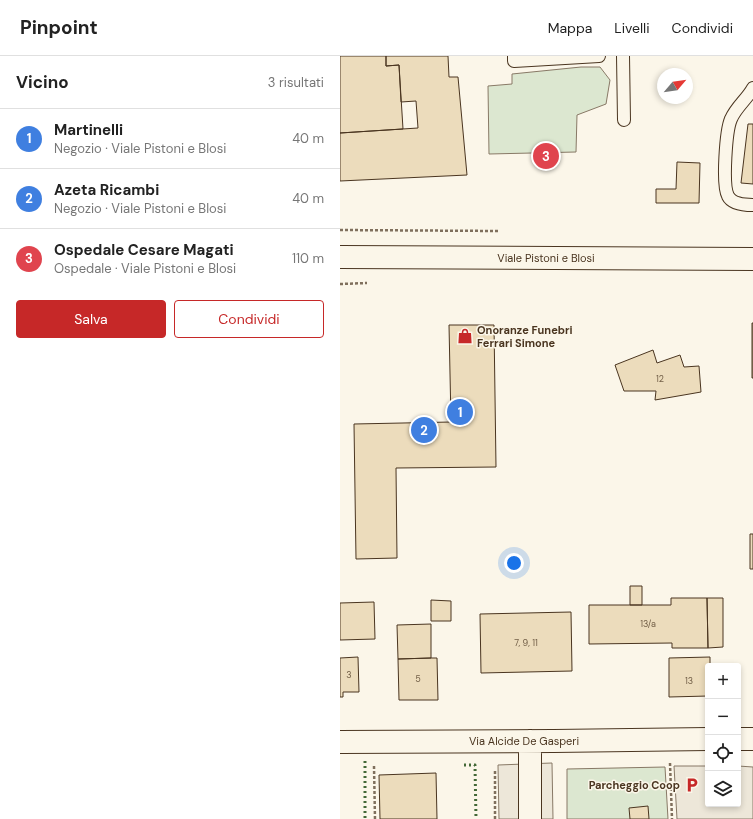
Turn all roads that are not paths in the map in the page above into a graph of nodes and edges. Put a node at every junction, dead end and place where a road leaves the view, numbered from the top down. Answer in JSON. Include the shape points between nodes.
{"nodes":[{"id":1,"x":514,"y":56,"type":"edge"},
{"id":2,"x":599,"y":56,"type":"edge"},
{"id":3,"x":623,"y":56,"type":"edge"},
{"id":4,"x":753,"y":88,"type":"edge"},
{"id":5,"x":624,"y":120,"type":"dead end"},
{"id":6,"x":753,"y":205,"type":"edge"},
{"id":7,"x":340,"y":258,"type":"edge"},
{"id":8,"x":753,"y":259,"type":"edge"},
{"id":9,"x":753,"y":738,"type":"edge"},
{"id":10,"x":705,"y":739,"type":"edge"},
{"id":11,"x":741,"y":739,"type":"edge"},
{"id":12,"x":530,"y":741,"type":"junction"},
{"id":13,"x":340,"y":742,"type":"edge"},
{"id":14,"x":530,"y":819,"type":"edge"}],
"edges":[{"from":1,"to":2,"type":"lane","via":[[514,61]]},
{"from":3,"to":5,"type":"lane"},
{"from":4,"to":6,"type":"lane","via":[[730,121],[725,186],[728,197],[735,202]]},
{"from":7,"to":8,"type":"street","name":"Viale Pistoni e Blosi"},
{"from":9,"to":11,"type":"street"},
{"from":10,"to":12,"type":"street","name":"Via Alcide De Gasperi"},
{"from":12,"to":13,"type":"street","name":"Via Alcide De Gasperi"},
{"from":12,"to":14,"type":"street"}]}
